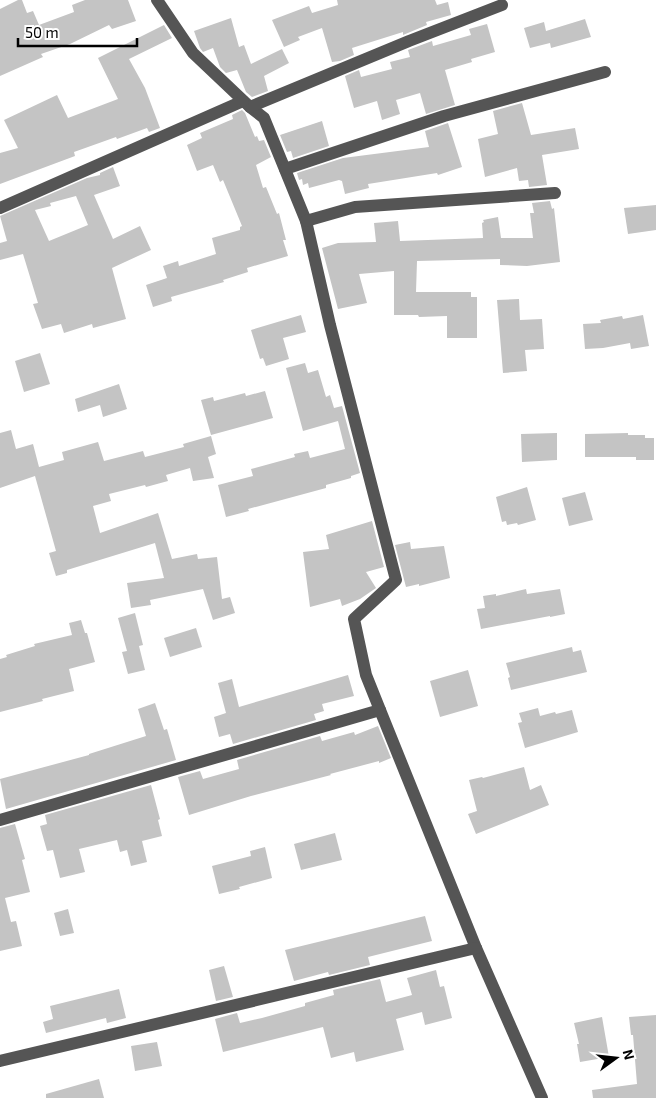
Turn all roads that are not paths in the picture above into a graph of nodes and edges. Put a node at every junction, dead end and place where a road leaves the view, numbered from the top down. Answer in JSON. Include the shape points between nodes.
{"nodes":[{"id":1,"x":157,"y":0,"type":"edge"},
{"id":2,"x":502,"y":5,"type":"dead end"},
{"id":3,"x":605,"y":72,"type":"dead end"},
{"id":4,"x":247,"y":104,"type":"junction"},
{"id":5,"x":285,"y":169,"type":"junction"},
{"id":6,"x":555,"y":193,"type":"dead end"},
{"id":7,"x":0,"y":208,"type":"edge"},
{"id":8,"x":306,"y":220,"type":"junction"},
{"id":9,"x":380,"y":710,"type":"junction"},
{"id":10,"x":0,"y":820,"type":"edge"},
{"id":11,"x":476,"y":948,"type":"junction"},
{"id":12,"x":0,"y":1061,"type":"edge"},
{"id":13,"x":542,"y":1098,"type":"edge"}],
"edges":[{"from":1,"to":4,"type":"street","via":[[193,53]]},
{"from":2,"to":4,"type":"street"},
{"from":3,"to":5,"type":"street","via":[[444,116]]},
{"from":4,"to":5,"type":"street","via":[[264,118]]},
{"from":4,"to":7,"type":"street"},
{"from":5,"to":8,"type":"street"},
{"from":6,"to":8,"type":"street","via":[[355,207]]},
{"from":8,"to":9,"type":"street","via":[[396,580],[354,619],[366,675]]},
{"from":9,"to":10,"type":"street"},
{"from":9,"to":11,"type":"street"},
{"from":11,"to":12,"type":"street"},
{"from":11,"to":13,"type":"street"}]}
